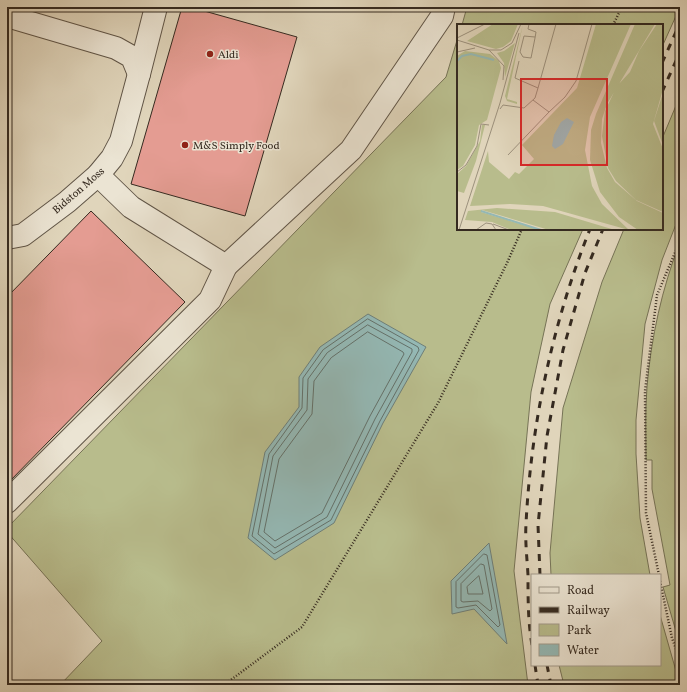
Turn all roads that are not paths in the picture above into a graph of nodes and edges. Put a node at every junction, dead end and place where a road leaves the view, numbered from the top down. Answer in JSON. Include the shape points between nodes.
{"nodes":[{"id":1,"x":156,"y":7,"type":"edge"},
{"id":2,"x":444,"y":7,"type":"edge"},
{"id":3,"x":7,"y":16,"type":"edge"},
{"id":4,"x":139,"y":74,"type":"junction"},
{"id":5,"x":98,"y":175,"type":"junction"},
{"id":6,"x":7,"y":238,"type":"edge"},
{"id":7,"x":226,"y":266,"type":"junction"},
{"id":8,"x":7,"y":502,"type":"edge"}],
"edges":[{"from":1,"to":4,"type":"street","name":"Bidston Moss"},
{"from":2,"to":7,"type":"street","via":[[442,16],[350,150]]},
{"from":3,"to":4,"type":"street","via":[[116,48],[132,57]]},
{"from":4,"to":5,"type":"street","name":"Bidston Moss","via":[[121,141],[112,158]]},
{"from":5,"to":6,"type":"street","name":"Bidston Moss","via":[[23,235]]},
{"from":5,"to":7,"type":"street","via":[[131,207]]},
{"from":7,"to":8,"type":"street","via":[[210,300]]}]}
